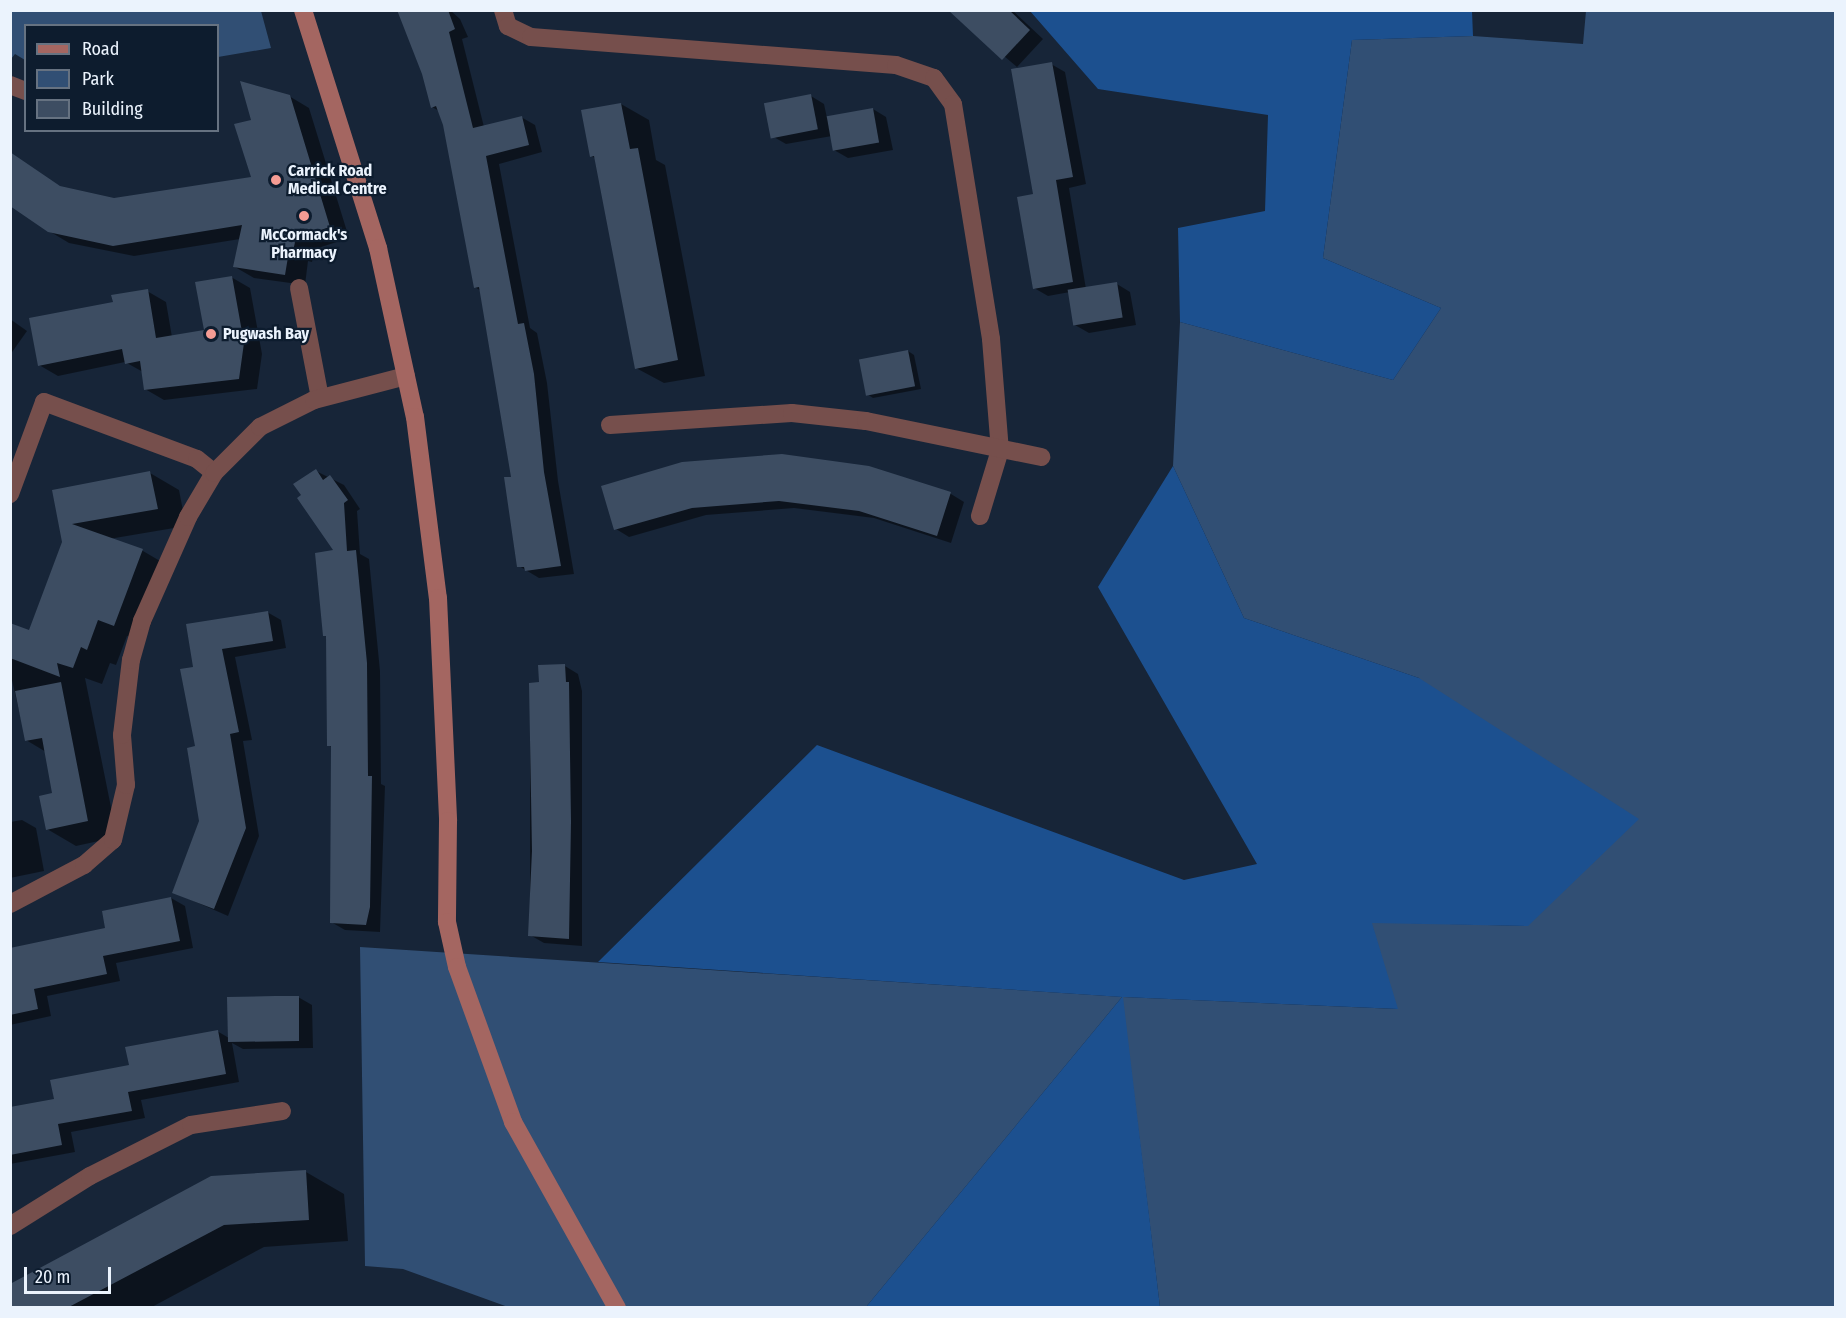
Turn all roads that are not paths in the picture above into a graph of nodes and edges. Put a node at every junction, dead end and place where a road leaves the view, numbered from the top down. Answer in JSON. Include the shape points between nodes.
{"nodes":[{"id":1,"x":303,"y":10,"type":"edge"},
{"id":2,"x":503,"y":10,"type":"edge"},
{"id":3,"x":299,"y":288,"type":"dead end"},
{"id":4,"x":406,"y":376,"type":"junction"},
{"id":5,"x":320,"y":398,"type":"junction"},
{"id":6,"x":610,"y":426,"type":"dead end"},
{"id":7,"x":1000,"y":450,"type":"junction"},
{"id":8,"x":1041,"y":457,"type":"dead end"},
{"id":9,"x":214,"y":473,"type":"junction"},
{"id":10,"x":10,"y":494,"type":"edge"},
{"id":11,"x":980,"y":516,"type":"dead end"},
{"id":12,"x":10,"y":904,"type":"edge"},
{"id":13,"x":282,"y":1111,"type":"dead end"},
{"id":14,"x":10,"y":1226,"type":"edge"},
{"id":15,"x":617,"y":1308,"type":"edge"}],
"edges":[{"from":1,"to":4,"type":"street","via":[[378,248]]},
{"from":2,"to":7,"type":"street","via":[[508,26],[531,37],[896,65],[934,78],[953,104],[991,339]]},
{"from":3,"to":5,"type":"street"},
{"from":4,"to":5,"type":"street"},
{"from":4,"to":15,"type":"street","via":[[431,523],[438,598],[448,820],[447,922],[513,1122]]},
{"from":5,"to":9,"type":"street","via":[[260,426]]},
{"from":6,"to":7,"type":"street","via":[[792,413],[866,421]]},
{"from":7,"to":8,"type":"street"},
{"from":7,"to":11,"type":"street"},
{"from":9,"to":10,"type":"street","via":[[197,459],[44,402]]},
{"from":9,"to":12,"type":"street","via":[[188,517],[142,621],[131,660],[122,735],[126,785],[113,840],[84,865]]},
{"from":13,"to":14,"type":"street","via":[[191,1125],[90,1176]]}]}
